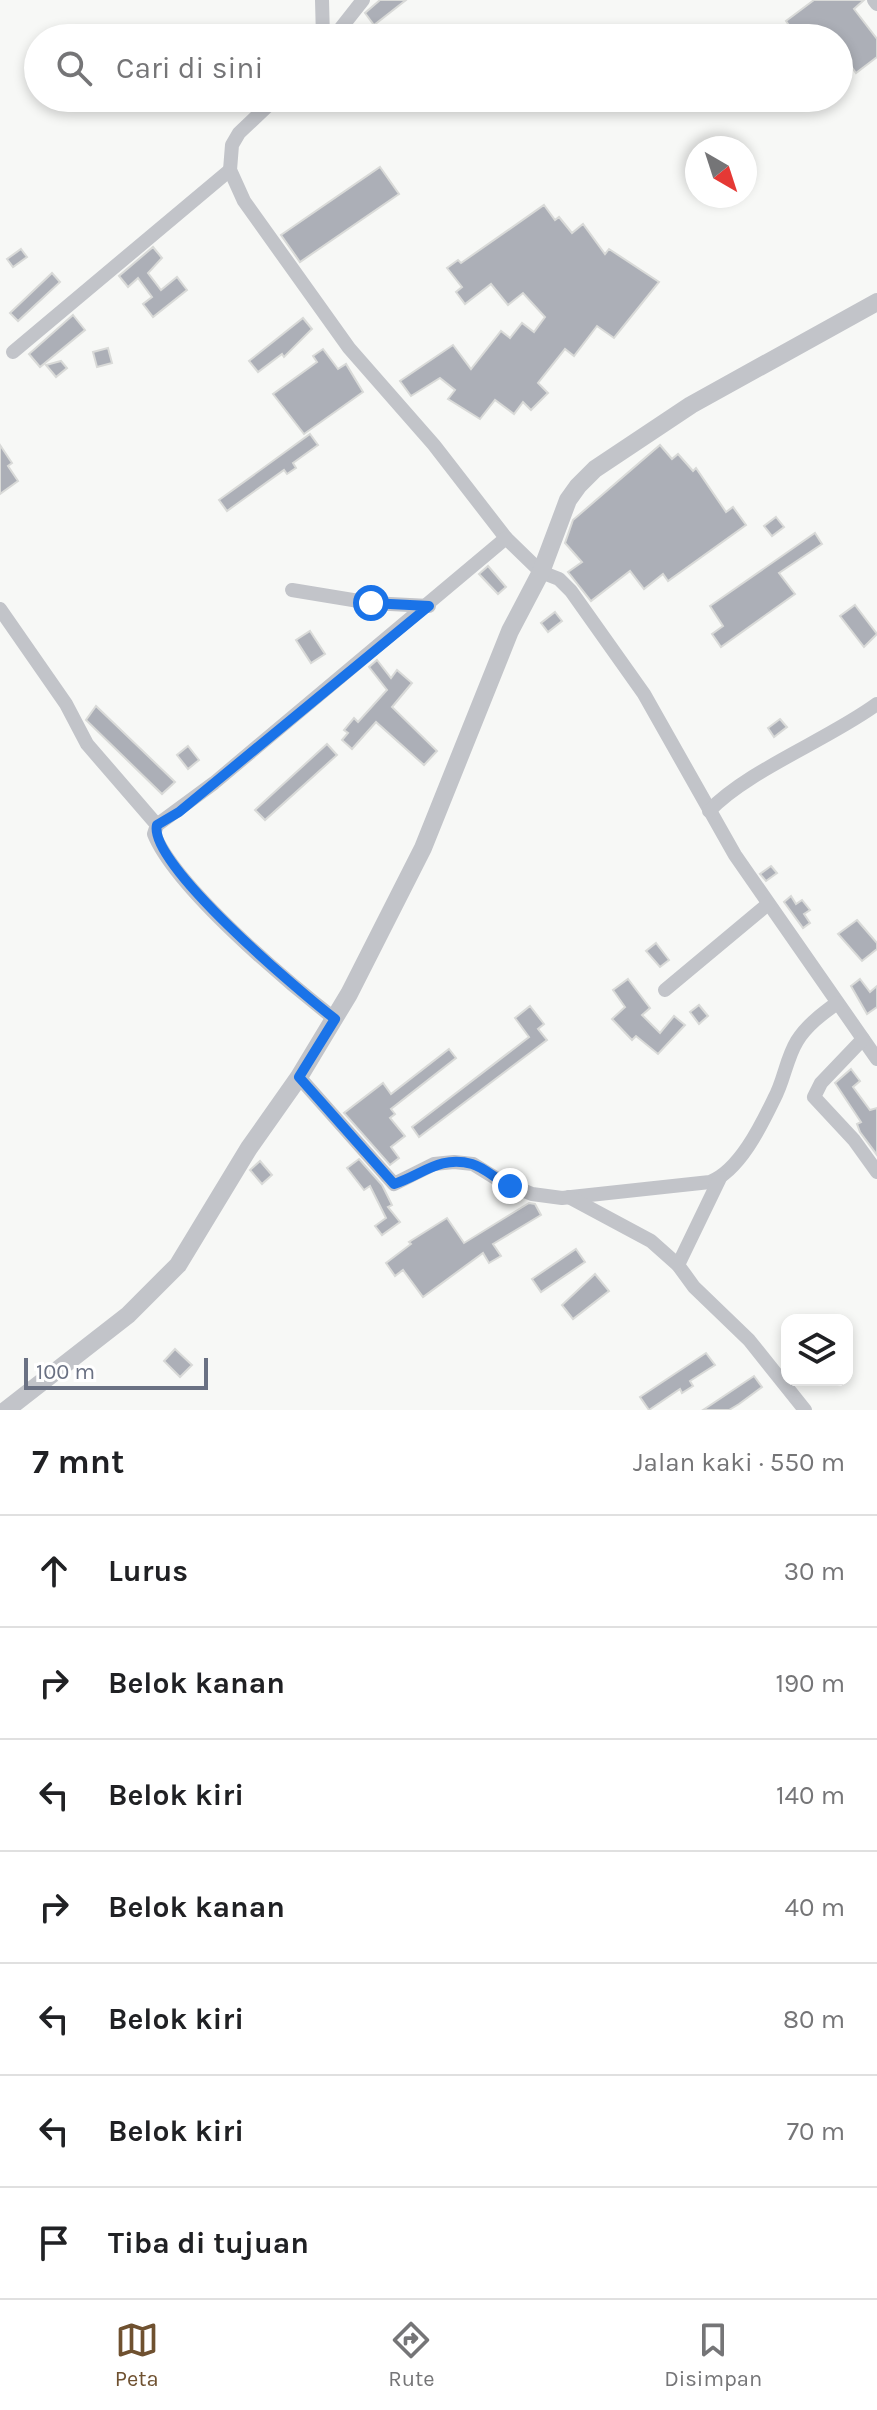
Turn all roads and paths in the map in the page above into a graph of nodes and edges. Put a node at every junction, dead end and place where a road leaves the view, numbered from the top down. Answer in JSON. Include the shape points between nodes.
{"nodes":[{"id":1,"x":322,"y":0,"type":"edge"},
{"id":2,"x":363,"y":0,"type":"edge"},
{"id":3,"x":323,"y":24,"type":"edge"},
{"id":4,"x":344,"y":24,"type":"edge"},
{"id":5,"x":262,"y":112,"type":"edge"},
{"id":6,"x":230,"y":170,"type":"junction"},
{"id":7,"x":877,"y":302,"type":"edge"},
{"id":8,"x":13,"y":352,"type":"dead end"},
{"id":9,"x":506,"y":538,"type":"junction"},
{"id":10,"x":541,"y":572,"type":"junction"},
{"id":11,"x":292,"y":590,"type":"dead end"},
{"id":12,"x":429,"y":606,"type":"junction"},
{"id":13,"x":0,"y":609,"type":"edge"},
{"id":14,"x":877,"y":704,"type":"edge"},
{"id":15,"x":709,"y":811,"type":"junction"},
{"id":16,"x":157,"y":825,"type":"junction"},
{"id":17,"x":768,"y":904,"type":"junction"},
{"id":18,"x":665,"y":990,"type":"dead end"},
{"id":19,"x":837,"y":1003,"type":"junction"},
{"id":20,"x":335,"y":1019,"type":"junction"},
{"id":21,"x":863,"y":1039,"type":"junction"},
{"id":22,"x":877,"y":1059,"type":"edge"},
{"id":23,"x":299,"y":1077,"type":"junction"},
{"id":24,"x":877,"y":1172,"type":"edge"},
{"id":25,"x":721,"y":1178,"type":"junction"},
{"id":26,"x":569,"y":1197,"type":"junction"},
{"id":27,"x":678,"y":1265,"type":"junction"},
{"id":28,"x":6,"y":1410,"type":"edge"},
{"id":29,"x":805,"y":1410,"type":"edge"}],
"edges":[{"from":1,"to":3,"type":"street"},
{"from":2,"to":4,"type":"street"},
{"from":5,"to":6,"type":"street","via":[[235,138]]},
{"from":6,"to":8,"type":"street"},
{"from":6,"to":9,"type":"street","via":[[256,220],[349,348]]},
{"from":7,"to":10,"type":"street","via":[[691,405],[595,469],[568,500]]},
{"from":9,"to":10,"type":"street"},
{"from":9,"to":12,"type":"street"},
{"from":10,"to":15,"type":"street","via":[[571,591],[629,671]]},
{"from":10,"to":20,"type":"street","via":[[510,631],[423,848]]},
{"from":11,"to":12,"type":"street"},
{"from":12,"to":16,"type":"street"},
{"from":13,"to":16,"type":"street","via":[[66,704],[87,744]]},
{"from":14,"to":15,"type":"street"},
{"from":15,"to":17,"type":"street"},
{"from":16,"to":20,"type":"street","via":[[159,847],[194,888],[288,982]]},
{"from":17,"to":18,"type":"street"},
{"from":17,"to":19,"type":"street"},
{"from":19,"to":21,"type":"street"},
{"from":19,"to":25,"type":"street","via":[[794,1045],[775,1098]]},
{"from":20,"to":23,"type":"street"},
{"from":21,"to":22,"type":"street"},
{"from":21,"to":24,"type":"street","via":[[814,1097]]},
{"from":23,"to":26,"type":"street","via":[[394,1184],[434,1164],[454,1162],[473,1164],[532,1194]]},
{"from":23,"to":28,"type":"street","via":[[178,1265],[128,1315]]},
{"from":25,"to":26,"type":"street"},
{"from":25,"to":27,"type":"street"},
{"from":26,"to":27,"type":"street","via":[[651,1241]]},
{"from":27,"to":29,"type":"street"}]}
